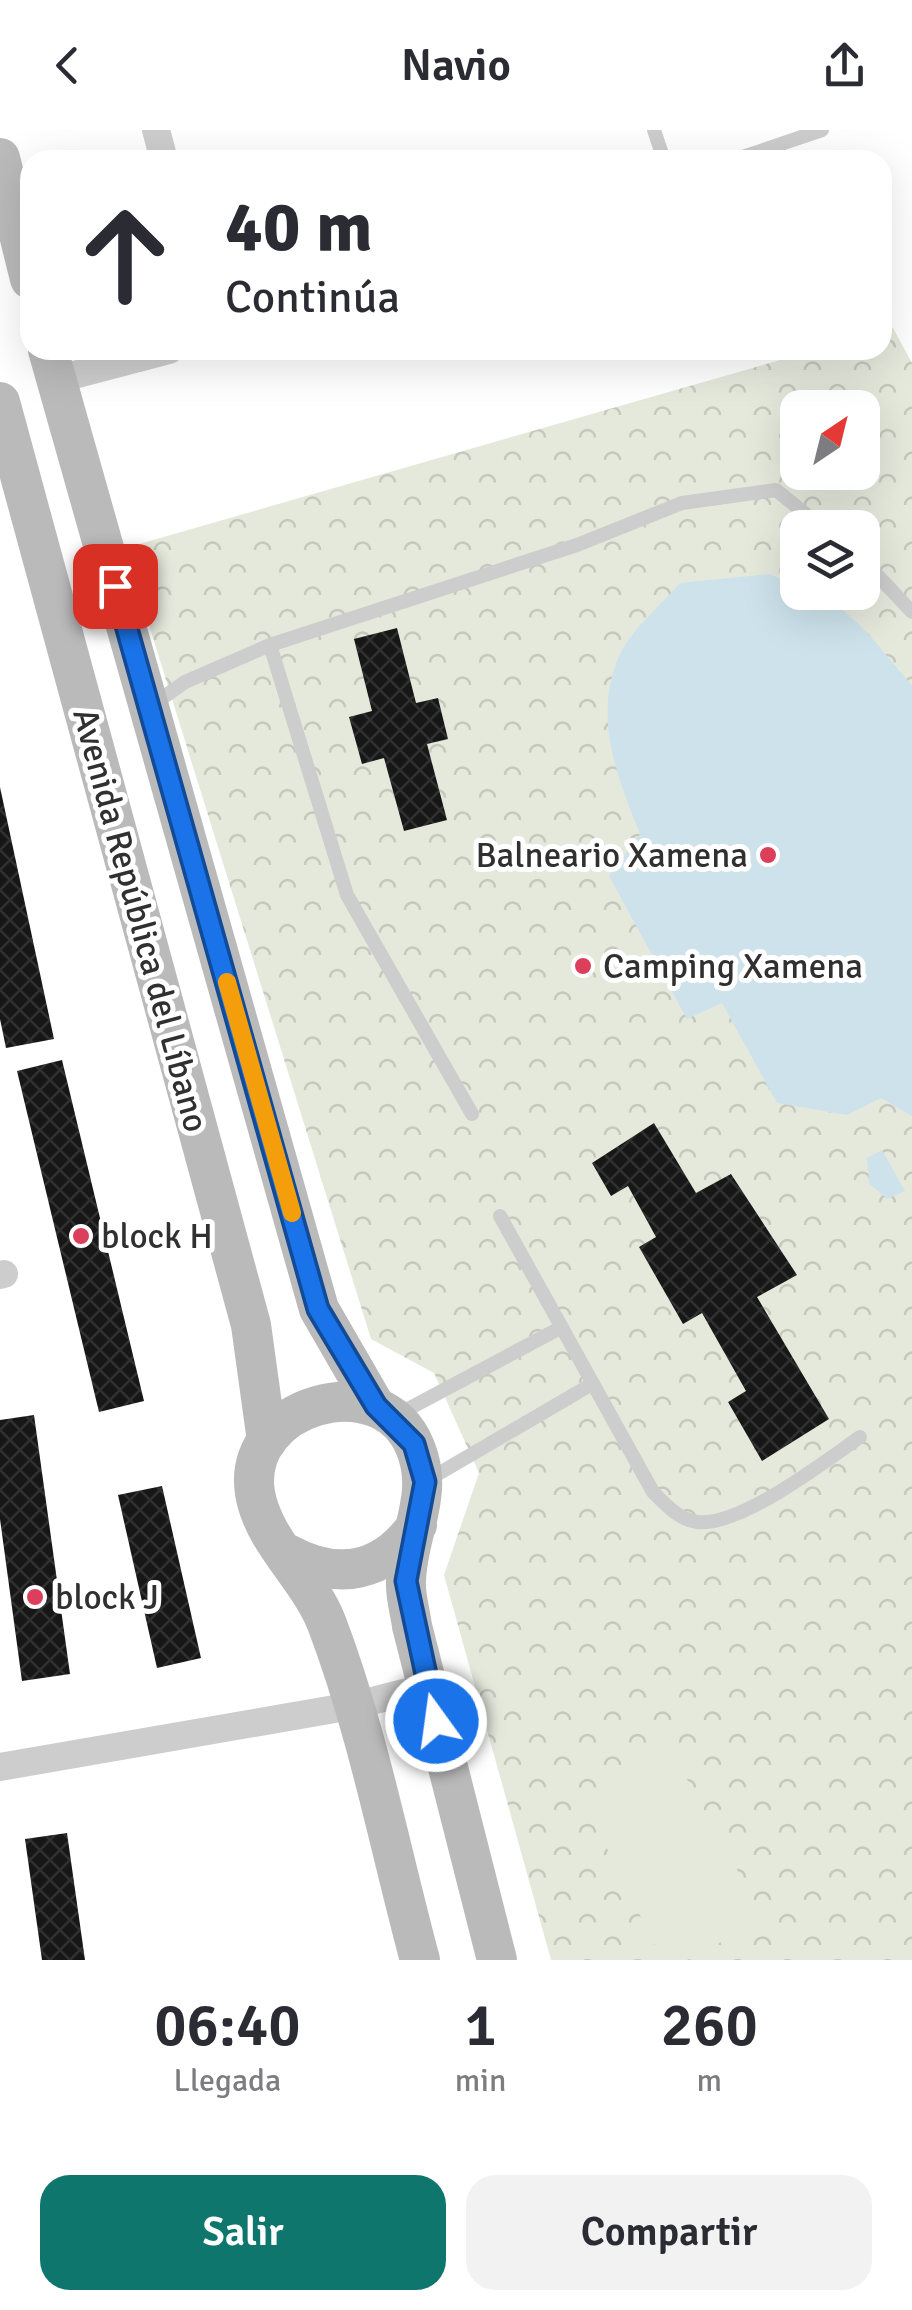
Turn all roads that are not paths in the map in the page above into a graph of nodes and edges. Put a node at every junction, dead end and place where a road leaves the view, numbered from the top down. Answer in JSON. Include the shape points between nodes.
{"nodes":[{"id":1,"x":822,"y":130,"type":"edge"},
{"id":2,"x":763,"y":150,"type":"edge"},
{"id":3,"x":0,"y":158,"type":"edge"},
{"id":4,"x":20,"y":239,"type":"edge"},
{"id":5,"x":90,"y":360,"type":"edge"},
{"id":6,"x":51,"y":365,"type":"edge"},
{"id":7,"x":0,"y":402,"type":"edge"},
{"id":8,"x":801,"y":510,"type":"edge"},
{"id":9,"x":880,"y":578,"type":"edge"},
{"id":10,"x":115,"y":586,"type":"junction"},
{"id":11,"x":55,"y":605,"type":"junction"},
{"id":12,"x":912,"y":612,"type":"edge"},
{"id":13,"x":270,"y":645,"type":"junction"},
{"id":14,"x":150,"y":706,"type":"junction"},
{"id":15,"x":105,"y":790,"type":"junction"},
{"id":16,"x":175,"y":796,"type":"junction"},
{"id":17,"x":472,"y":1114,"type":"dead end"},
{"id":18,"x":500,"y":1216,"type":"dead end"},
{"id":19,"x":562,"y":1327,"type":"junction"},
{"id":20,"x":592,"y":1384,"type":"junction"},
{"id":21,"x":383,"y":1412,"type":"junction"},
{"id":22,"x":860,"y":1437,"type":"dead end"},
{"id":23,"x":268,"y":1441,"type":"junction"},
{"id":24,"x":425,"y":1482,"type":"junction"},
{"id":25,"x":416,"y":1525,"type":"junction"},
{"id":26,"x":288,"y":1554,"type":"junction"},
{"id":27,"x":427,"y":1687,"type":"junction"},
{"id":28,"x":352,"y":1706,"type":"junction"},
{"id":29,"x":0,"y":1767,"type":"edge"},
{"id":30,"x":420,"y":1960,"type":"edge"},
{"id":31,"x":497,"y":1960,"type":"edge"}],
"edges":[{"from":1,"to":2,"type":"lane"},
{"from":3,"to":4,"type":"street"},
{"from":5,"to":6,"type":"street"},
{"from":6,"to":10,"type":"street","name":"Avenida República del Líbano"},
{"from":7,"to":11,"type":"street","name":"Avenida República del Líbano"},
{"from":8,"to":13,"type":"lane","via":[[776,490],[682,503],[576,545]]},
{"from":9,"to":12,"type":"lane"},
{"from":10,"to":11,"type":"street","via":[[89,572],[73,578]]},
{"from":10,"to":14,"type":"street","name":"Avenida República del Líbano"},
{"from":11,"to":15,"type":"street","name":"Avenida República del Líbano"},
{"from":13,"to":14,"type":"lane","via":[[185,682]]},
{"from":13,"to":17,"type":"lane","via":[[347,895]]},
{"from":14,"to":16,"type":"street","name":"Avenida República del Líbano"},
{"from":15,"to":16,"type":"street","via":[[139,822],[158,821]]},
{"from":15,"to":23,"type":"street","name":"Avenida República del Líbano","via":[[251,1325]]},
{"from":16,"to":21,"type":"street","name":"Avenida República del Líbano","via":[[318,1309]]},
{"from":18,"to":19,"type":"lane"},
{"from":19,"to":20,"type":"lane"},
{"from":19,"to":21,"type":"lane"},
{"from":20,"to":22,"type":"lane","via":[[653,1492],[693,1522],[737,1513]]},
{"from":20,"to":24,"type":"lane"},
{"from":21,"to":23,"type":"street","via":[[362,1401],[325,1402],[296,1412]]},
{"from":21,"to":24,"type":"street","via":[[414,1444]]},
{"from":23,"to":26,"type":"street","via":[[255,1490],[267,1530]]},
{"from":24,"to":25,"type":"street"},
{"from":25,"to":26,"type":"street","via":[[378,1564],[347,1571]]},
{"from":25,"to":27,"type":"street","via":[[406,1581]]},
{"from":26,"to":28,"type":"street","via":[[326,1622]]},
{"from":27,"to":28,"type":"street"},
{"from":27,"to":31,"type":"street"},
{"from":28,"to":29,"type":"street"},
{"from":28,"to":30,"type":"street"}]}
